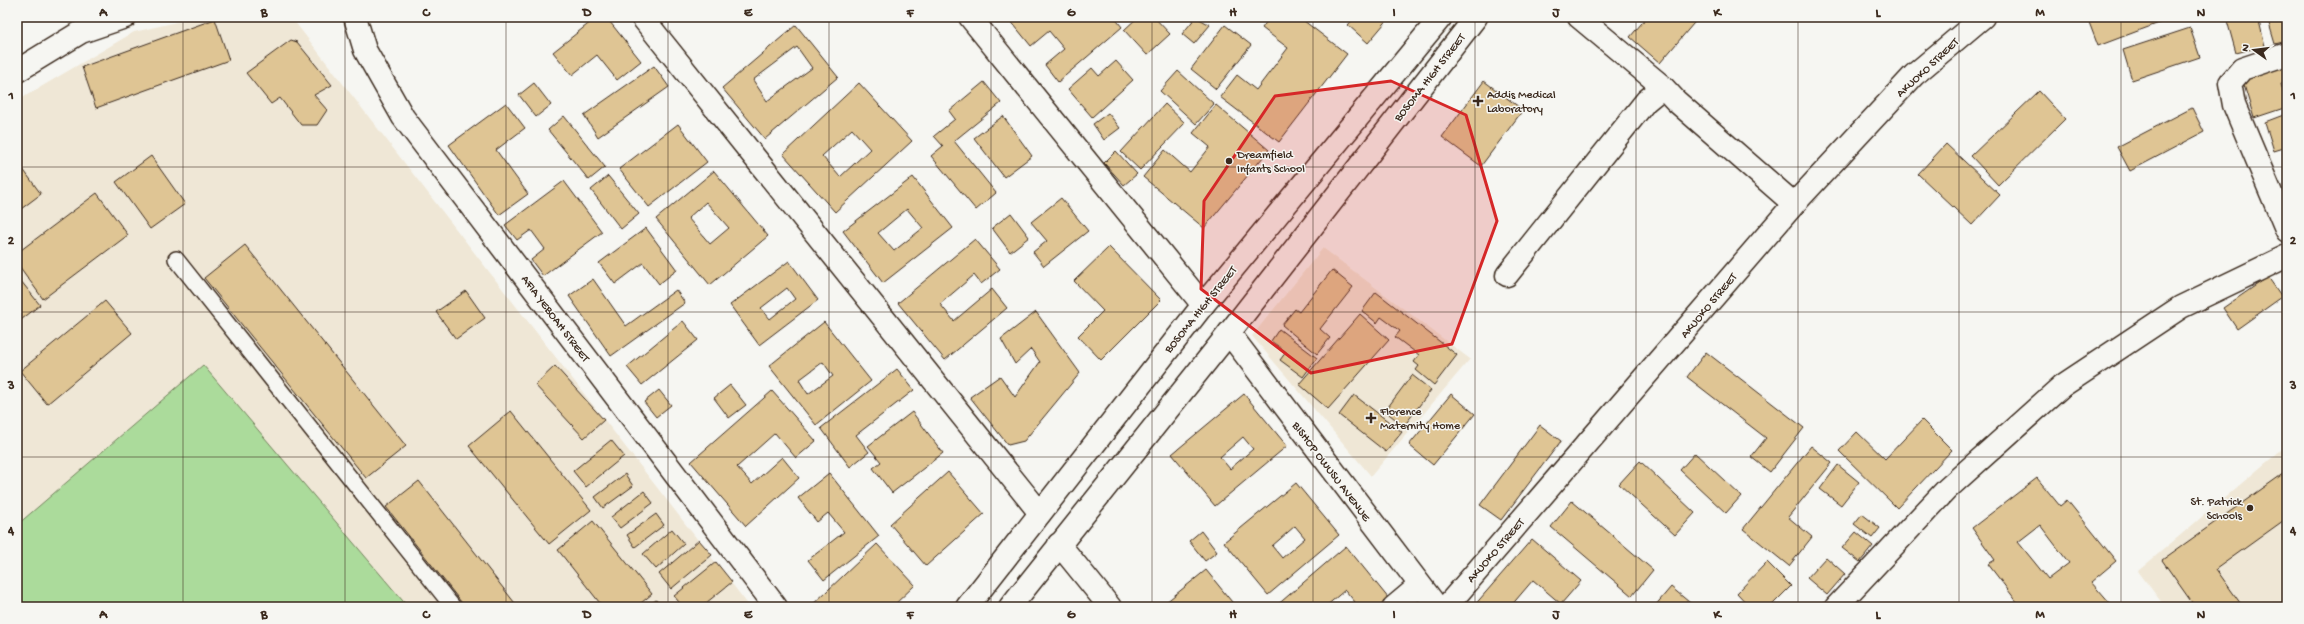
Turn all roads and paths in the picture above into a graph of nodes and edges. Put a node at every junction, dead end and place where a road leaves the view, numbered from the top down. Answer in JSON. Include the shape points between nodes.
{"nodes":[{"id":1,"x":125,"y":17,"type":"edge"},
{"id":2,"x":355,"y":17,"type":"edge"},
{"id":3,"x":642,"y":17,"type":"edge"},
{"id":4,"x":970,"y":17,"type":"edge"},
{"id":5,"x":1441,"y":17,"type":"edge"},
{"id":6,"x":1476,"y":17,"type":"edge"},
{"id":7,"x":1579,"y":17,"type":"edge"},
{"id":8,"x":1983,"y":17,"type":"edge"},
{"id":9,"x":2287,"y":54,"type":"edge"},
{"id":10,"x":17,"y":72,"type":"edge"},
{"id":11,"x":1663,"y":87,"type":"junction"},
{"id":12,"x":1794,"y":204,"type":"junction"},
{"id":13,"x":2287,"y":231,"type":"edge"},
{"id":14,"x":2287,"y":256,"type":"edge"},
{"id":15,"x":176,"y":258,"type":"dead end"},
{"id":16,"x":1507,"y":275,"type":"dead end"},
{"id":17,"x":1203,"y":305,"type":"junction"},
{"id":18,"x":1229,"y":333,"type":"junction"},
{"id":19,"x":1040,"y":513,"type":"junction"},
{"id":20,"x":1059,"y":544,"type":"junction"},
{"id":21,"x":1419,"y":586,"type":"junction"},
{"id":22,"x":454,"y":607,"type":"edge"},
{"id":23,"x":776,"y":607,"type":"edge"},
{"id":24,"x":967,"y":607,"type":"edge"},
{"id":25,"x":1010,"y":607,"type":"edge"},
{"id":26,"x":1110,"y":607,"type":"edge"},
{"id":27,"x":1394,"y":607,"type":"edge"},
{"id":28,"x":1437,"y":607,"type":"edge"},
{"id":29,"x":1446,"y":607,"type":"edge"},
{"id":30,"x":1836,"y":607,"type":"edge"}],
"edges":[{"from":1,"to":10,"type":"street","via":[[81,32]]},
{"from":2,"to":23,"type":"street","name":"AFIA YEBOAH STREET","via":[[365,50],[403,117]]},
{"from":3,"to":19,"type":"street"},
{"from":4,"to":17,"type":"street"},
{"from":5,"to":17,"type":"street","name":"BOSOMA HIGH STREET"},
{"from":6,"to":18,"type":"street","name":"BOSOMA HIGH STREET"},
{"from":7,"to":11,"type":"street"},
{"from":8,"to":12,"type":"street","name":"AKUOKO STREET","via":[[1914,75]]},
{"from":9,"to":13,"type":"street","via":[[2242,69],[2230,83],[2234,105]]},
{"from":11,"to":12,"type":"street"},
{"from":11,"to":16,"type":"street","via":[[1646,101]]},
{"from":12,"to":29,"type":"street","name":"AKUOKO STREET"},
{"from":14,"to":30,"type":"street","via":[[2181,307],[2062,386],[1947,489]]},
{"from":15,"to":22,"type":"lane"},
{"from":17,"to":19,"type":"street","name":"BOSOMA HIGH STREET"},
{"from":18,"to":20,"type":"street","name":"BOSOMA HIGH STREET"},
{"from":18,"to":21,"type":"street","name":"BISHOP OWUSU AVENUE"},
{"from":19,"to":24,"type":"street","name":"BOSOMA HIGH STREET"},
{"from":20,"to":25,"type":"street","name":"BOSOMA HIGH STREET"},
{"from":20,"to":26,"type":"street"},
{"from":21,"to":27,"type":"street"},
{"from":21,"to":28,"type":"street","name":"BISHOP OWUSU AVENUE"}]}
